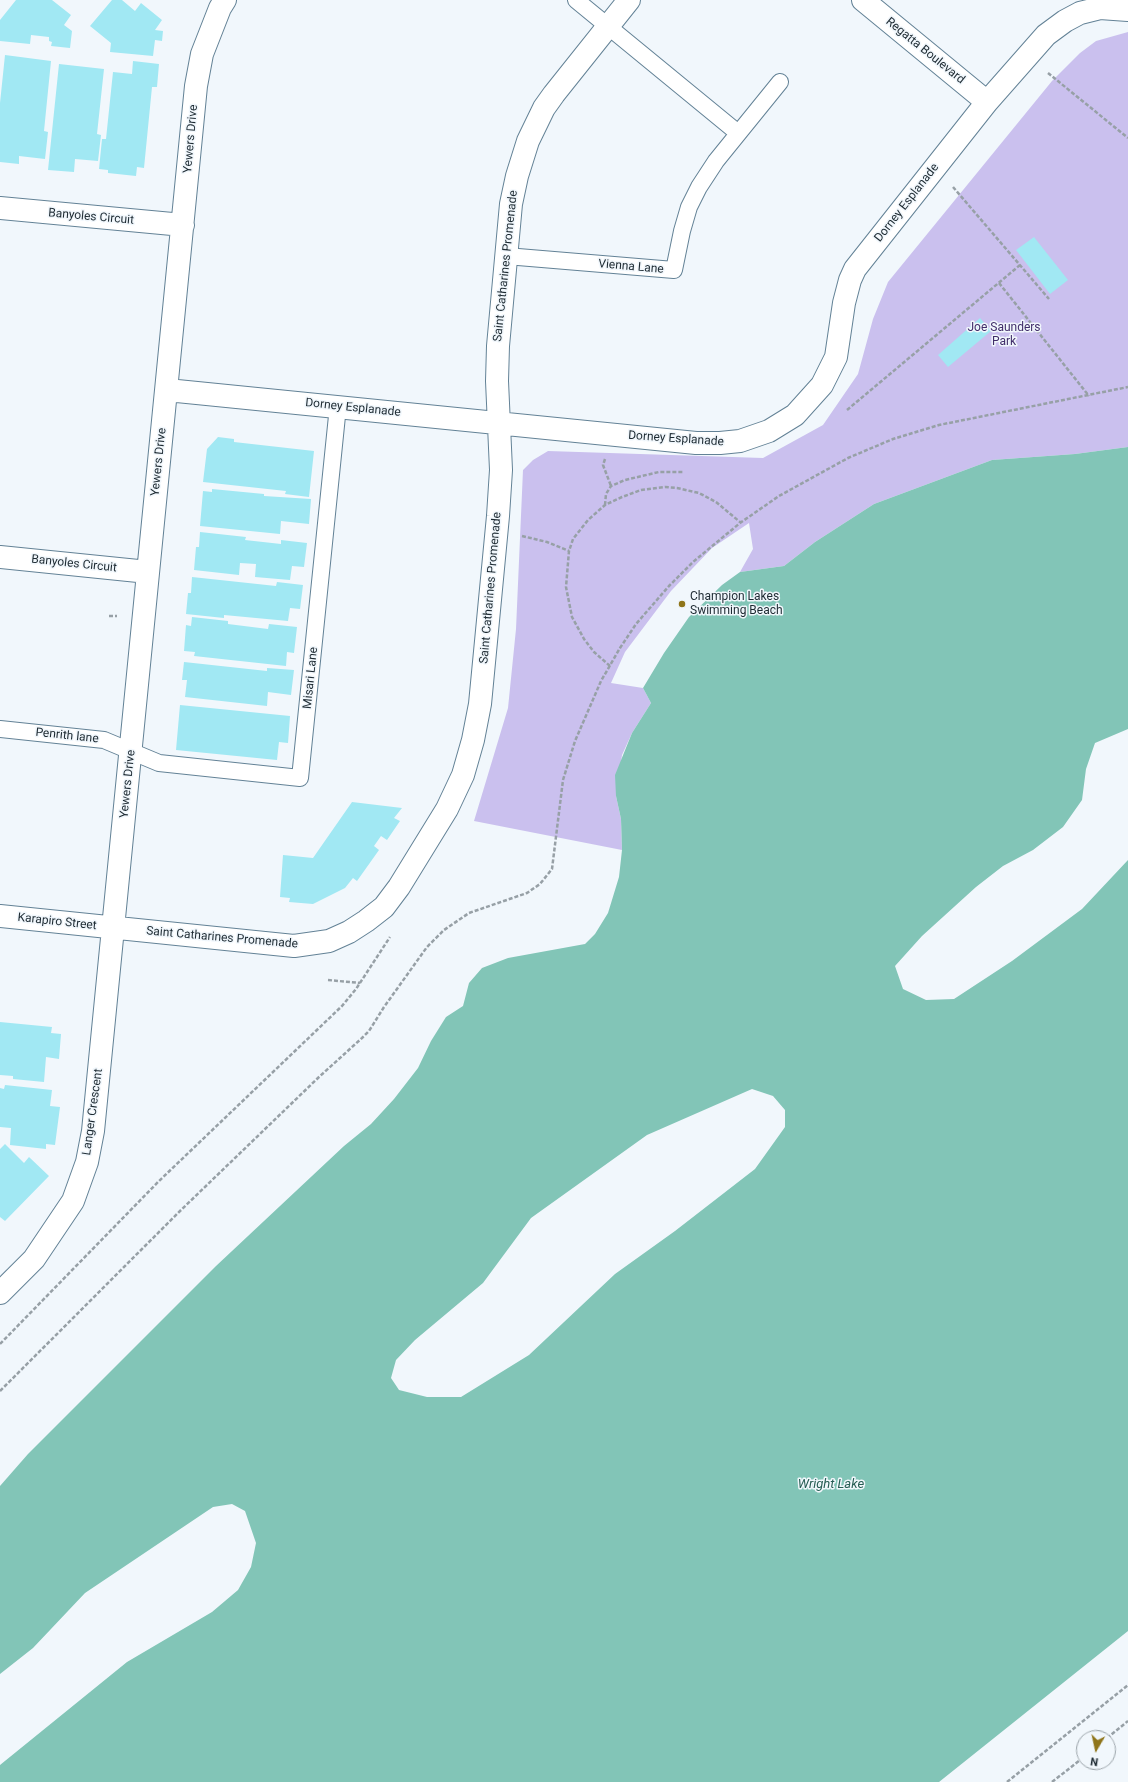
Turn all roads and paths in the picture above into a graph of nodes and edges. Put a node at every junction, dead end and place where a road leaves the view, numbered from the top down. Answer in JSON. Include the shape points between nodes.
{"nodes":[{"id":1,"x":225,"y":0,"type":"edge"},
{"id":2,"x":576,"y":0,"type":"edge"},
{"id":3,"x":629,"y":0,"type":"edge"},
{"id":4,"x":863,"y":0,"type":"edge"},
{"id":5,"x":1128,"y":10,"type":"edge"},
{"id":6,"x":608,"y":26,"type":"junction"},
{"id":7,"x":1046,"y":72,"type":"dead end"},
{"id":8,"x":780,"y":82,"type":"dead end"},
{"id":9,"x":987,"y":102,"type":"junction"},
{"id":10,"x":738,"y":133,"type":"junction"},
{"id":11,"x":1128,"y":138,"type":"edge"},
{"id":12,"x":953,"y":187,"type":"dead end"},
{"id":13,"x":0,"y":208,"type":"edge"},
{"id":14,"x":183,"y":226,"type":"junction"},
{"id":15,"x":506,"y":256,"type":"junction"},
{"id":16,"x":1020,"y":265,"type":"junction"},
{"id":17,"x":999,"y":283,"type":"junction"},
{"id":18,"x":1049,"y":299,"type":"dead end"},
{"id":19,"x":1128,"y":387,"type":"edge"},
{"id":20,"x":167,"y":390,"type":"junction"},
{"id":21,"x":1089,"y":396,"type":"junction"},
{"id":22,"x":338,"y":406,"type":"junction"},
{"id":23,"x":847,"y":410,"type":"dead end"},
{"id":24,"x":498,"y":422,"type":"junction"},
{"id":25,"x":607,"y":455,"type":"dead end"},
{"id":26,"x":682,"y":472,"type":"dead end"},
{"id":27,"x":611,"y":486,"type":"junction"},
{"id":28,"x":605,"y":505,"type":"junction"},
{"id":29,"x":740,"y":522,"type":"junction"},
{"id":30,"x":520,"y":536,"type":"dead end"},
{"id":31,"x":569,"y":551,"type":"junction"},
{"id":32,"x":0,"y":557,"type":"edge"},
{"id":33,"x":148,"y":572,"type":"junction"},
{"id":34,"x":610,"y":666,"type":"junction"},
{"id":35,"x":0,"y":729,"type":"edge"},
{"id":36,"x":131,"y":751,"type":"junction"},
{"id":37,"x":0,"y":916,"type":"edge"},
{"id":38,"x":113,"y":928,"type":"junction"},
{"id":39,"x":392,"y":934,"type":"dead end"},
{"id":40,"x":328,"y":980,"type":"dead end"},
{"id":41,"x":360,"y":983,"type":"junction"},
{"id":42,"x":0,"y":1293,"type":"edge"},
{"id":43,"x":0,"y":1344,"type":"edge"},
{"id":44,"x":0,"y":1391,"type":"edge"},
{"id":45,"x":1128,"y":1684,"type":"edge"},
{"id":46,"x":1128,"y":1721,"type":"edge"},
{"id":47,"x":1116,"y":1731,"type":"edge"},
{"id":48,"x":1076,"y":1763,"type":"edge"},
{"id":49,"x":1007,"y":1782,"type":"edge"},
{"id":50,"x":1052,"y":1782,"type":"edge"}],
"edges":[{"from":1,"to":14,"type":"street","name":"Yewers Drive","via":[[202,54],[196,86]]},
{"from":2,"to":6,"type":"lane"},
{"from":3,"to":6,"type":"street","name":"Saint Catharines Promenade"},
{"from":4,"to":9,"type":"street","name":"Regatta Boulevard"},
{"from":5,"to":9,"type":"street","name":"Dorney Esplanade","via":[[1100,8],[1065,21],[1046,35]]},
{"from":6,"to":10,"type":"lane"},
{"from":6,"to":15,"type":"street","name":"Saint Catharines Promenade","via":[[554,94],[528,141],[514,189]]},
{"from":7,"to":11,"type":"path"},
{"from":8,"to":10,"type":"lane","name":"Vienna Lane"},
{"from":9,"to":24,"type":"street","name":"Dorney Esplanade","via":[[855,269],[847,292],[839,343],[829,373],[806,404],[783,424],[754,437],[720,443]]},
{"from":10,"to":15,"type":"lane","name":"Vienna Lane","via":[[716,161],[689,207],[674,270]]},
{"from":12,"to":16,"type":"path"},
{"from":13,"to":14,"type":"street","name":"Banyoles Circuit"},
{"from":14,"to":20,"type":"street","name":"Yewers Drive"},
{"from":15,"to":24,"type":"street","name":"Saint Catharines Promenade","via":[[498,346]]},
{"from":16,"to":17,"type":"path"},
{"from":16,"to":18,"type":"path"},
{"from":17,"to":21,"type":"path"},
{"from":17,"to":23,"type":"path"},
{"from":19,"to":21,"type":"path"},
{"from":20,"to":22,"type":"street","name":"Dorney Esplanade"},
{"from":20,"to":33,"type":"street","name":"Yewers Drive"},
{"from":21,"to":29,"type":"path","via":[[946,423],[892,439],[848,458]]},
{"from":22,"to":24,"type":"street","name":"Dorney Esplanade"},
{"from":22,"to":36,"type":"lane","name":"Misari Lane","via":[[300,778],[158,763]]},
{"from":24,"to":38,"type":"street","name":"Saint Catharines Promenade","via":[[501,470],[498,516],[480,704],[473,740],[463,775],[447,809],[399,888],[384,907],[349,932],[329,941],[308,945],[281,945]]},
{"from":25,"to":27,"type":"path","via":[[603,465]]},
{"from":26,"to":27,"type":"path","via":[[659,472]]},
{"from":27,"to":28,"type":"path","via":[[606,494]]},
{"from":28,"to":29,"type":"path","via":[[641,490],[677,488],[699,493],[716,502]]},
{"from":28,"to":31,"type":"path","via":[[573,539]]},
{"from":29,"to":34,"type":"path","via":[[669,586],[636,624]]},
{"from":30,"to":31,"type":"path","via":[[547,542]]},
{"from":31,"to":34,"type":"path","via":[[566,587],[572,617],[594,652]]},
{"from":32,"to":33,"type":"street","name":"Banyoles Circuit"},
{"from":33,"to":36,"type":"street","name":"Yewers Drive"},
{"from":34,"to":44,"type":"path","via":[[574,741],[563,780],[552,869],[540,884],[526,893],[469,913],[444,930],[427,946],[370,1031],[180,1211]]},
{"from":35,"to":36,"type":"lane","name":"Penrith lane","via":[[104,740]]},
{"from":36,"to":38,"type":"street","name":"Yewers Drive"},
{"from":37,"to":38,"type":"street","name":"Karapiro Street"},
{"from":38,"to":42,"type":"street","name":"Langer Crescent","via":[[93,1131],[87,1162],[73,1201],[58,1225],[34,1259]]},
{"from":39,"to":41,"type":"path"},
{"from":40,"to":41,"type":"path"},
{"from":41,"to":43,"type":"path","via":[[333,1015],[159,1181]]},
{"from":45,"to":49,"type":"path"},
{"from":46,"to":47,"type":"path"},
{"from":48,"to":50,"type":"path"}]}
